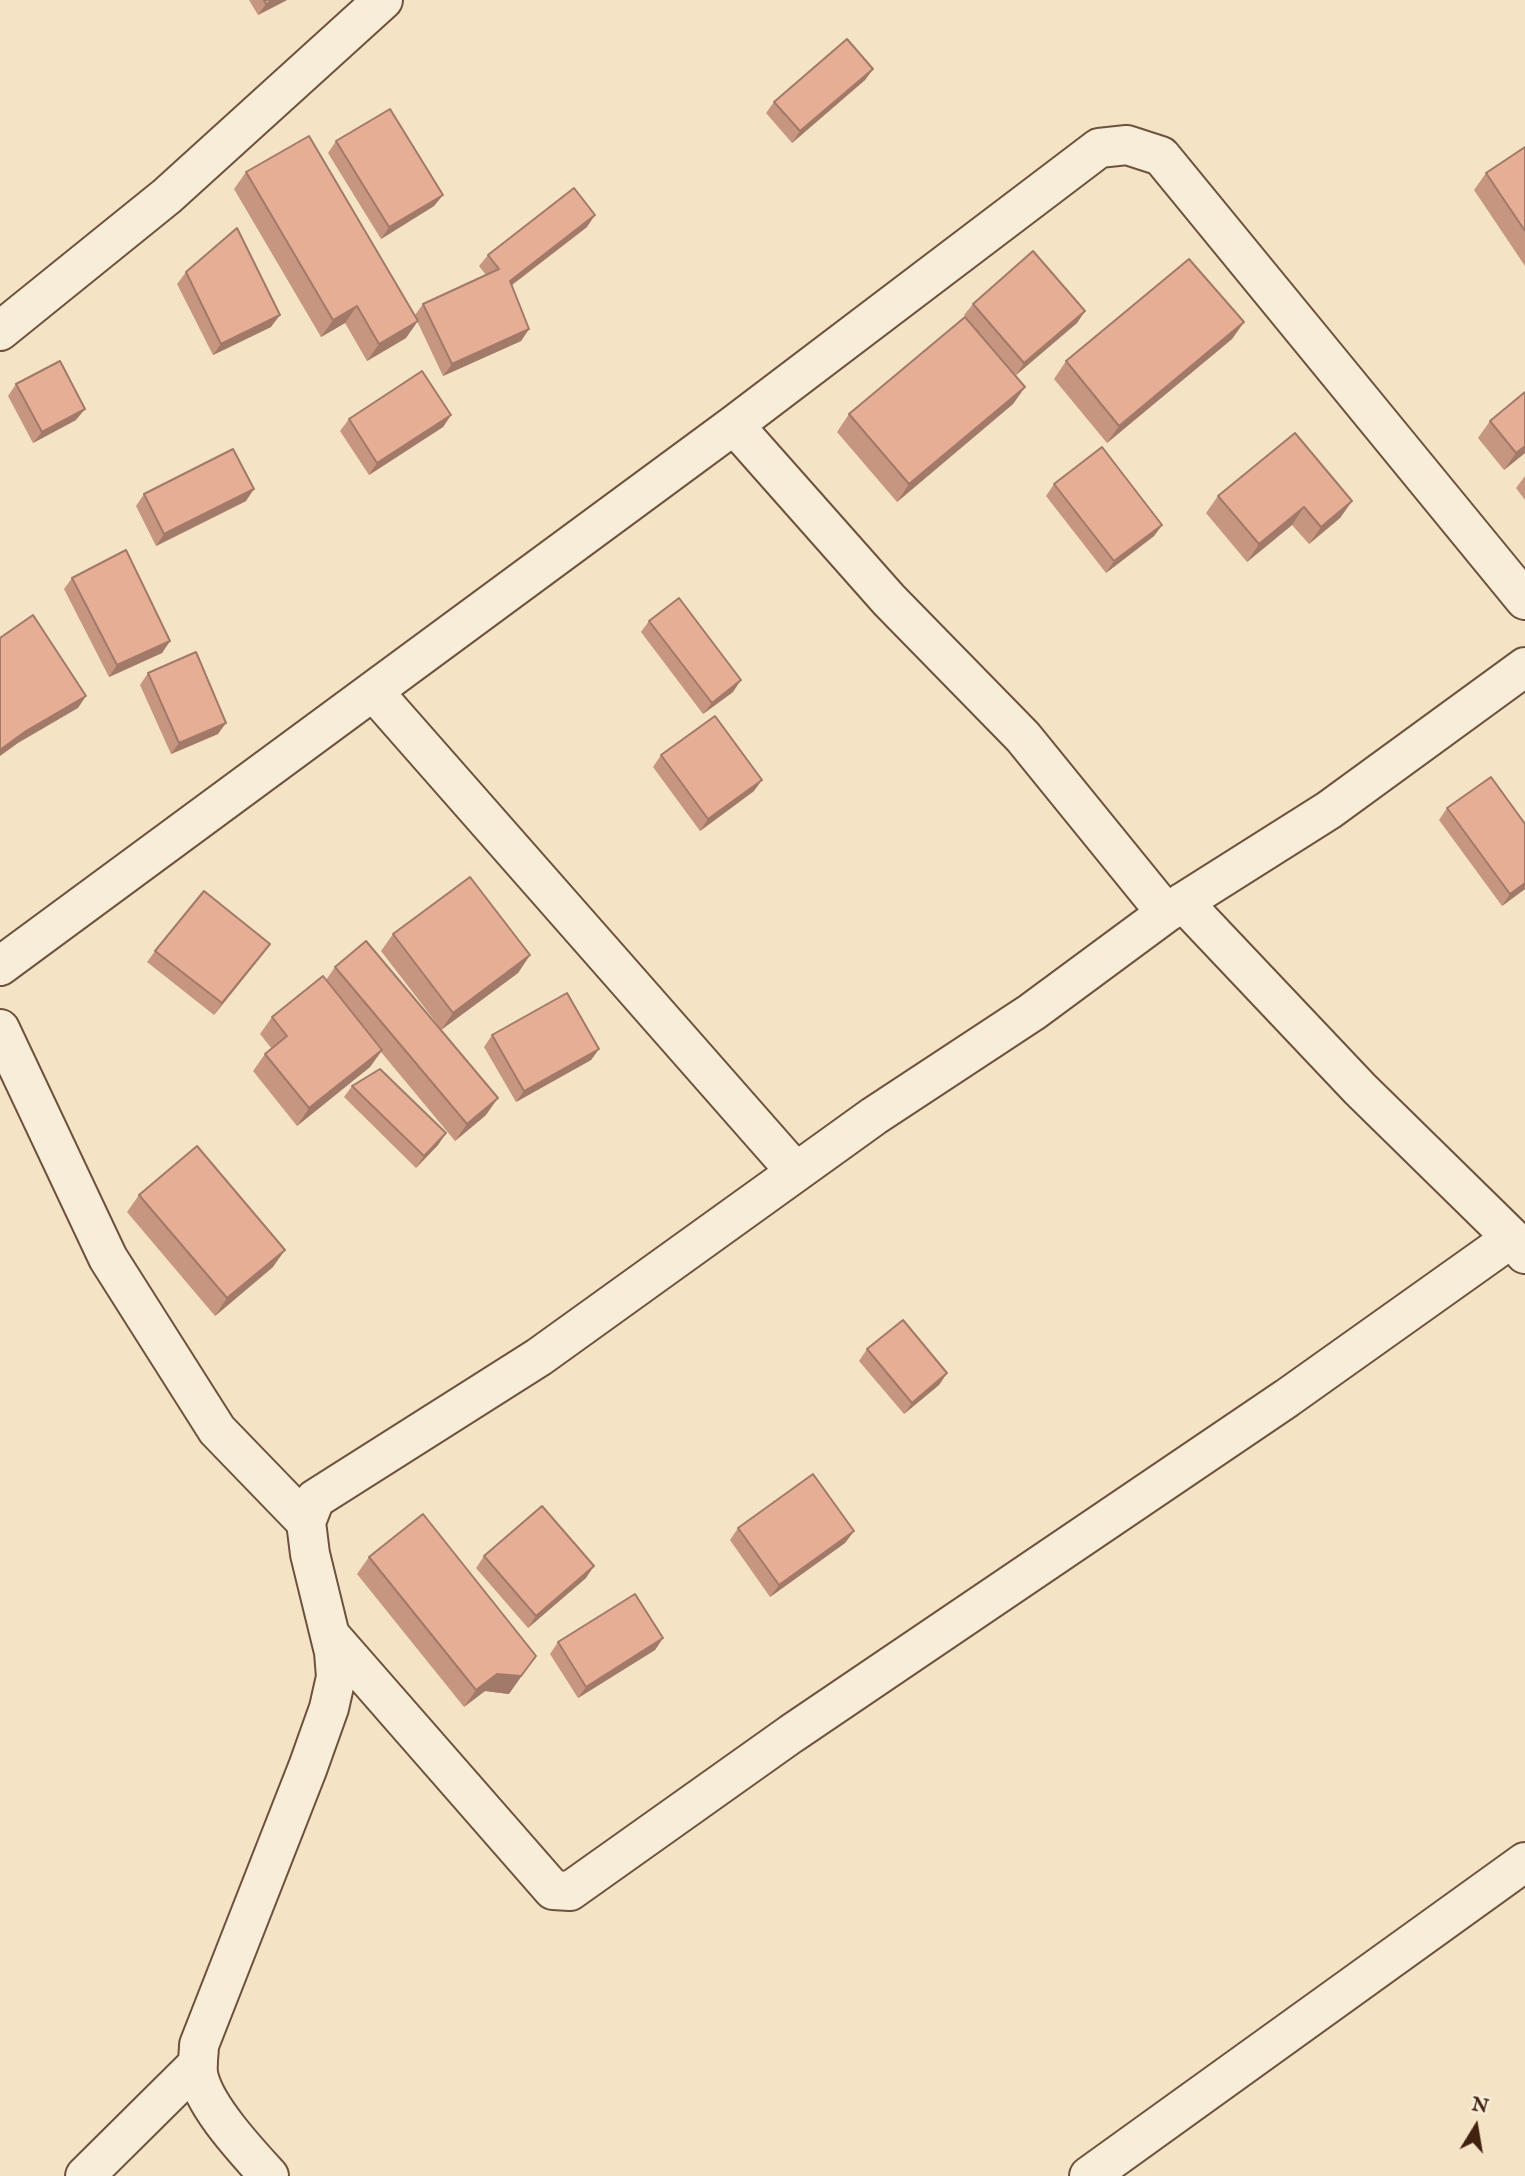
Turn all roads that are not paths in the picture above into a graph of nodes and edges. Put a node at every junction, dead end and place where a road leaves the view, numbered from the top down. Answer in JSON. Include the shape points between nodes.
{"nodes":[{"id":1,"x":383,"y":0,"type":"edge"},
{"id":2,"x":0,"y":331,"type":"edge"},
{"id":3,"x":734,"y":425,"type":"junction"},
{"id":4,"x":1525,"y":600,"type":"edge"},
{"id":5,"x":1525,"y":667,"type":"edge"},
{"id":6,"x":373,"y":691,"type":"junction"},
{"id":7,"x":1174,"y":907,"type":"junction"},
{"id":8,"x":0,"y":966,"type":"edge"},
{"id":9,"x":0,"y":1029,"type":"edge"},
{"id":10,"x":796,"y":1172,"type":"junction"},
{"id":11,"x":1518,"y":1246,"type":"edge"},
{"id":12,"x":306,"y":1522,"type":"junction"},
{"id":13,"x":330,"y":1635,"type":"junction"},
{"id":14,"x":1525,"y":1862,"type":"edge"},
{"id":15,"x":198,"y":2064,"type":"junction"},
{"id":16,"x":85,"y":2176,"type":"edge"},
{"id":17,"x":269,"y":2176,"type":"edge"},
{"id":18,"x":1089,"y":2176,"type":"edge"}],
"edges":[{"from":1,"to":2,"type":"street","via":[[167,196]]},
{"from":3,"to":4,"type":"street","via":[[1099,148],[1127,145],[1161,156]]},
{"from":3,"to":6,"type":"street"},
{"from":3,"to":7,"type":"street","via":[[889,600],[1023,737]]},
{"from":5,"to":7,"type":"street","via":[[1329,810]]},
{"from":6,"to":8,"type":"street"},
{"from":6,"to":10,"type":"street"},
{"from":7,"to":10,"type":"street","via":[[1032,1012]]},
{"from":7,"to":11,"type":"street"},
{"from":9,"to":12,"type":"street","via":[[108,1258],[216,1430]]},
{"from":10,"to":12,"type":"street","via":[[539,1357],[315,1499]]},
{"from":11,"to":13,"type":"street","via":[[791,1734],[570,1891],[553,1890]]},
{"from":12,"to":13,"type":"street"},
{"from":13,"to":15,"type":"street","via":[[336,1677],[329,1708],[200,2045]]},
{"from":14,"to":18,"type":"street"},
{"from":15,"to":16,"type":"street"},
{"from":15,"to":17,"type":"street","via":[[198,2077],[210,2102]]}]}
